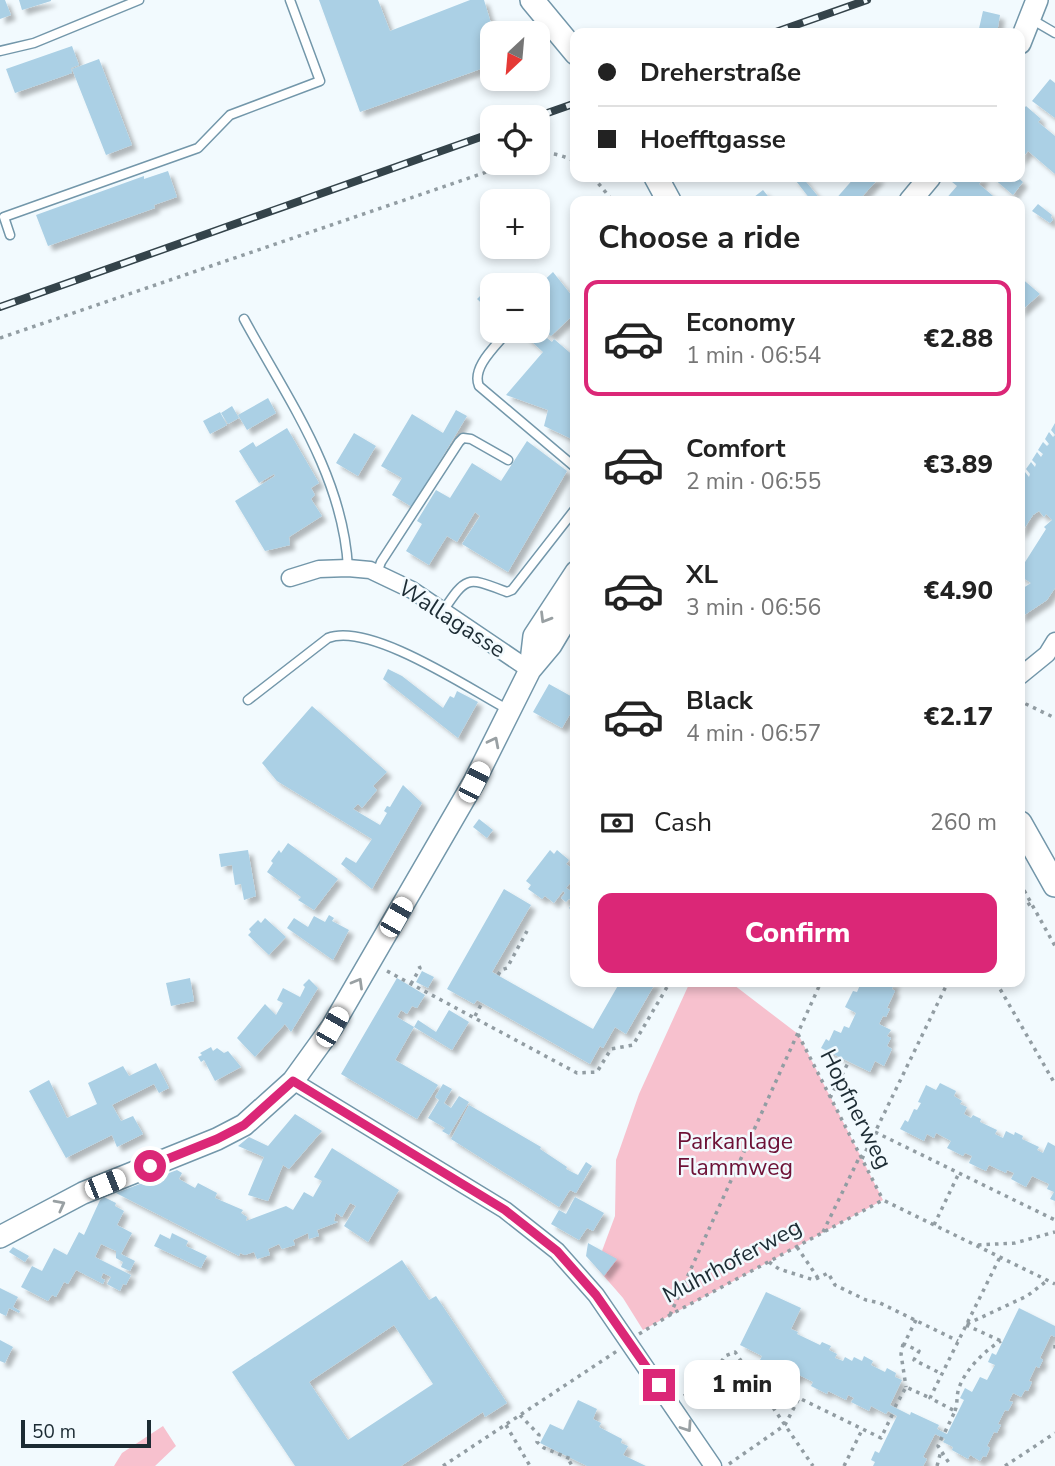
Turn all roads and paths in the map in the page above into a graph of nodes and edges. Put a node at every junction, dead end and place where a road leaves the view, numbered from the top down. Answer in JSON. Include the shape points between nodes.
{"nodes":[{"id":1,"x":290,"y":0,"type":"edge"},
{"id":2,"x":532,"y":0,"type":"edge"},
{"id":3,"x":134,"y":1,"type":"edge"},
{"id":4,"x":1034,"y":9,"type":"edge"},
{"id":5,"x":1025,"y":31,"type":"edge"},
{"id":6,"x":1055,"y":33,"type":"edge"},
{"id":7,"x":570,"y":46,"type":"edge"},
{"id":8,"x":0,"y":51,"type":"edge"},
{"id":9,"x":550,"y":154,"type":"edge"},
{"id":10,"x":570,"y":159,"type":"edge"},
{"id":11,"x":480,"y":174,"type":"edge"},
{"id":12,"x":597,"y":182,"type":"edge"},
{"id":13,"x":926,"y":182,"type":"edge"},
{"id":14,"x":609,"y":196,"type":"edge"},
{"id":15,"x":915,"y":196,"type":"edge"},
{"id":16,"x":10,"y":235,"type":"dead end"},
{"id":17,"x":244,"y":319,"type":"dead end"},
{"id":18,"x":0,"y":338,"type":"edge"},
{"id":19,"x":499,"y":343,"type":"edge"},
{"id":20,"x":508,"y":460,"type":"dead end"},
{"id":21,"x":570,"y":463,"type":"edge"},
{"id":22,"x":570,"y":516,"type":"edge"},
{"id":23,"x":348,"y":568,"type":"junction"},
{"id":24,"x":377,"y":573,"type":"junction"},
{"id":25,"x":290,"y":578,"type":"dead end"},
{"id":26,"x":570,"y":581,"type":"edge"},
{"id":27,"x":443,"y":611,"type":"junction"},
{"id":28,"x":570,"y":613,"type":"edge"},
{"id":29,"x":1055,"y":641,"type":"edge"},
{"id":30,"x":530,"y":670,"type":"junction"},
{"id":31,"x":1025,"y":672,"type":"edge"},
{"id":32,"x":248,"y":700,"type":"dead end"},
{"id":33,"x":1025,"y":703,"type":"edge"},
{"id":34,"x":510,"y":710,"type":"junction"},
{"id":35,"x":1055,"y":718,"type":"edge"},
{"id":36,"x":1025,"y":832,"type":"edge"},
{"id":37,"x":1055,"y":885,"type":"edge"},
{"id":38,"x":1025,"y":892,"type":"edge"},
{"id":39,"x":1031,"y":903,"type":"junction"},
{"id":40,"x":1025,"y":906,"type":"edge"},
{"id":41,"x":527,"y":931,"type":"dead end"},
{"id":42,"x":1055,"y":946,"type":"edge"},
{"id":43,"x":370,"y":961,"type":"junction"},
{"id":44,"x":418,"y":964,"type":"dead end"},
{"id":45,"x":498,"y":975,"type":"dead end"},
{"id":46,"x":411,"y":984,"type":"junction"},
{"id":47,"x":667,"y":987,"type":"edge"},
{"id":48,"x":819,"y":987,"type":"edge"},
{"id":49,"x":946,"y":987,"type":"edge"},
{"id":50,"x":999,"y":987,"type":"edge"},
{"id":51,"x":482,"y":1003,"type":"dead end"},
{"id":52,"x":474,"y":1017,"type":"junction"},
{"id":53,"x":798,"y":1034,"type":"junction"},
{"id":54,"x":848,"y":1063,"type":"dead end"},
{"id":55,"x":293,"y":1081,"type":"junction"},
{"id":56,"x":1055,"y":1084,"type":"edge"},
{"id":57,"x":831,"y":1098,"type":"junction"},
{"id":58,"x":875,"y":1132,"type":"junction"},
{"id":59,"x":861,"y":1157,"type":"junction"},
{"id":60,"x":959,"y":1173,"type":"junction"},
{"id":61,"x":883,"y":1200,"type":"junction"},
{"id":62,"x":1055,"y":1220,"type":"edge"},
{"id":63,"x":934,"y":1225,"type":"junction"},
{"id":64,"x":824,"y":1232,"type":"junction"},
{"id":65,"x":1055,"y":1232,"type":"edge"},
{"id":66,"x":0,"y":1237,"type":"edge"},
{"id":67,"x":976,"y":1245,"type":"junction"},
{"id":68,"x":797,"y":1247,"type":"junction"},
{"id":69,"x":1000,"y":1256,"type":"junction"},
{"id":70,"x":769,"y":1262,"type":"junction"},
{"id":71,"x":818,"y":1278,"type":"junction"},
{"id":72,"x":1048,"y":1280,"type":"junction"},
{"id":73,"x":1055,"y":1283,"type":"edge"},
{"id":74,"x":670,"y":1315,"type":"junction"},
{"id":75,"x":916,"y":1320,"type":"junction"},
{"id":76,"x":966,"y":1325,"type":"junction"},
{"id":77,"x":958,"y":1341,"type":"junction"},
{"id":78,"x":631,"y":1343,"type":"junction"},
{"id":79,"x":904,"y":1344,"type":"junction"},
{"id":80,"x":942,"y":1374,"type":"junction"},
{"id":81,"x":906,"y":1387,"type":"junction"},
{"id":82,"x":684,"y":1396,"type":"dead end"},
{"id":83,"x":930,"y":1398,"type":"junction"},
{"id":84,"x":895,"y":1408,"type":"dead end"},
{"id":85,"x":955,"y":1411,"type":"junction"},
{"id":86,"x":893,"y":1413,"type":"dead end"},
{"id":87,"x":520,"y":1415,"type":"junction"},
{"id":88,"x":506,"y":1425,"type":"junction"},
{"id":89,"x":785,"y":1425,"type":"junction"},
{"id":90,"x":862,"y":1430,"type":"junction"},
{"id":91,"x":1055,"y":1433,"type":"edge"},
{"id":92,"x":941,"y":1451,"type":"junction"},
{"id":93,"x":721,"y":1465,"type":"edge"},
{"id":94,"x":444,"y":1466,"type":"edge"},
{"id":95,"x":530,"y":1466,"type":"edge"},
{"id":96,"x":565,"y":1466,"type":"edge"},
{"id":97,"x":813,"y":1466,"type":"edge"},
{"id":98,"x":844,"y":1466,"type":"edge"},
{"id":99,"x":937,"y":1466,"type":"edge"},
{"id":100,"x":951,"y":1466,"type":"edge"},
{"id":101,"x":1005,"y":1466,"type":"edge"}],
"edges":[{"from":1,"to":16,"type":"lane","via":[[320,81],[230,115],[198,148],[4,217]]},
{"from":2,"to":7,"type":"main road"},
{"from":3,"to":8,"type":"lane","via":[[34,43]]},
{"from":4,"to":5,"type":"street"},
{"from":4,"to":6,"type":"lane"},
{"from":9,"to":10,"type":"path"},
{"from":11,"to":18,"type":"path"},
{"from":12,"to":14,"type":"path"},
{"from":13,"to":15,"type":"street"},
{"from":17,"to":23,"type":"lane","via":[[325,468],[338,504]]},
{"from":19,"to":21,"type":"lane","via":[[478,369],[476,381]]},
{"from":20,"to":24,"type":"lane","via":[[471,439],[458,442]]},
{"from":22,"to":27,"type":"lane","via":[[512,590],[469,581]]},
{"from":23,"to":24,"type":"street","name":"Wallagasse"},
{"from":23,"to":25,"type":"street","name":"Wallagasse","via":[[319,569]]},
{"from":24,"to":27,"type":"street","name":"Wallagasse"},
{"from":26,"to":30,"type":"street","one_way":true,"via":[[534,636]]},
{"from":27,"to":30,"type":"street","name":"Wallagasse"},
{"from":28,"to":30,"type":"street"},
{"from":29,"to":31,"type":"street"},
{"from":30,"to":34,"type":"street"},
{"from":32,"to":34,"type":"lane","via":[[339,634],[390,645]]},
{"from":33,"to":35,"type":"path"},
{"from":43,"to":34,"type":"street","one_way":true,"via":[[474,782]]},
{"from":36,"to":37,"type":"main road"},
{"from":38,"to":39,"type":"path"},
{"from":39,"to":40,"type":"path"},
{"from":39,"to":42,"type":"path"},
{"from":41,"to":45,"type":"path","via":[[507,968]]},
{"from":43,"to":46,"type":"path"},
{"from":55,"to":43,"type":"street","one_way":true,"via":[[332,1027]]},
{"from":44,"to":46,"type":"path"},
{"from":46,"to":52,"type":"path"},
{"from":47,"to":52,"type":"path","via":[[633,1045],[611,1049],[597,1072],[577,1073]]},
{"from":48,"to":53,"type":"path"},
{"from":49,"to":58,"type":"path"},
{"from":50,"to":56,"type":"path"},
{"from":51,"to":52,"type":"path"},
{"from":53,"to":57,"type":"path","name":"Hopfnerweg"},
{"from":53,"to":74,"type":"path"},
{"from":54,"to":57,"type":"path"},
{"from":66,"to":55,"type":"street","one_way":true,"via":[[83,1193],[244,1125]]},
{"from":55,"to":78,"type":"street","via":[[505,1210],[557,1251]]},
{"from":57,"to":59,"type":"path","name":"Hopfnerweg"},
{"from":58,"to":59,"type":"path"},
{"from":58,"to":60,"type":"path"},
{"from":59,"to":61,"type":"path","name":"Hopfnerweg"},
{"from":59,"to":64,"type":"path"},
{"from":60,"to":62,"type":"path"},
{"from":60,"to":63,"type":"path"},
{"from":61,"to":63,"type":"path"},
{"from":61,"to":64,"type":"path","name":"Muhrhoferweg"},
{"from":63,"to":67,"type":"path"},
{"from":64,"to":68,"type":"path","name":"Muhrhoferweg"},
{"from":65,"to":67,"type":"path","via":[[1015,1243]]},
{"from":67,"to":69,"type":"path"},
{"from":68,"to":70,"type":"path","name":"Muhrhoferweg"},
{"from":68,"to":71,"type":"path"},
{"from":69,"to":72,"type":"path"},
{"from":69,"to":76,"type":"path"},
{"from":70,"to":71,"type":"path","via":[[793,1275]]},
{"from":70,"to":74,"type":"path","name":"Muhrhoferweg"},
{"from":71,"to":75,"type":"path","via":[[828,1273],[835,1285]]},
{"from":72,"to":73,"type":"path"},
{"from":72,"to":76,"type":"path","via":[[1027,1296]]},
{"from":74,"to":78,"type":"path","name":"Muhrhoferweg","via":[[643,1330]]},
{"from":75,"to":77,"type":"path"},
{"from":75,"to":79,"type":"path"},
{"from":76,"to":77,"type":"path"},
{"from":76,"to":85,"type":"path","via":[[1001,1341],[964,1379]]},
{"from":77,"to":80,"type":"path"},
{"from":78,"to":87,"type":"path","name":"Muhrhoferweg"},
{"from":78,"to":93,"type":"street","one_way":true},
{"from":79,"to":80,"type":"path","via":[[919,1350],[914,1360]]},
{"from":79,"to":81,"type":"path"},
{"from":80,"to":83,"type":"path"},
{"from":81,"to":83,"type":"path"},
{"from":81,"to":84,"type":"path"},
{"from":82,"to":89,"type":"path","via":[[716,1370],[725,1356],[735,1352]]},
{"from":83,"to":85,"type":"path"},
{"from":85,"to":92,"type":"path","via":[[938,1446]]},
{"from":86,"to":90,"type":"path","via":[[880,1438]]},
{"from":87,"to":88,"type":"path","name":"Muhrhoferweg"},
{"from":87,"to":96,"type":"path","via":[[539,1435],[537,1442],[544,1448],[571,1458]]},
{"from":88,"to":94,"type":"path","name":"Muhrhoferweg"},
{"from":88,"to":95,"type":"path"},
{"from":89,"to":90,"type":"path","via":[[799,1398]]},
{"from":89,"to":93,"type":"path"},
{"from":89,"to":97,"type":"path"},
{"from":90,"to":98,"type":"path"},
{"from":91,"to":101,"type":"path"},
{"from":92,"to":99,"type":"path"},
{"from":92,"to":100,"type":"path"}]}
